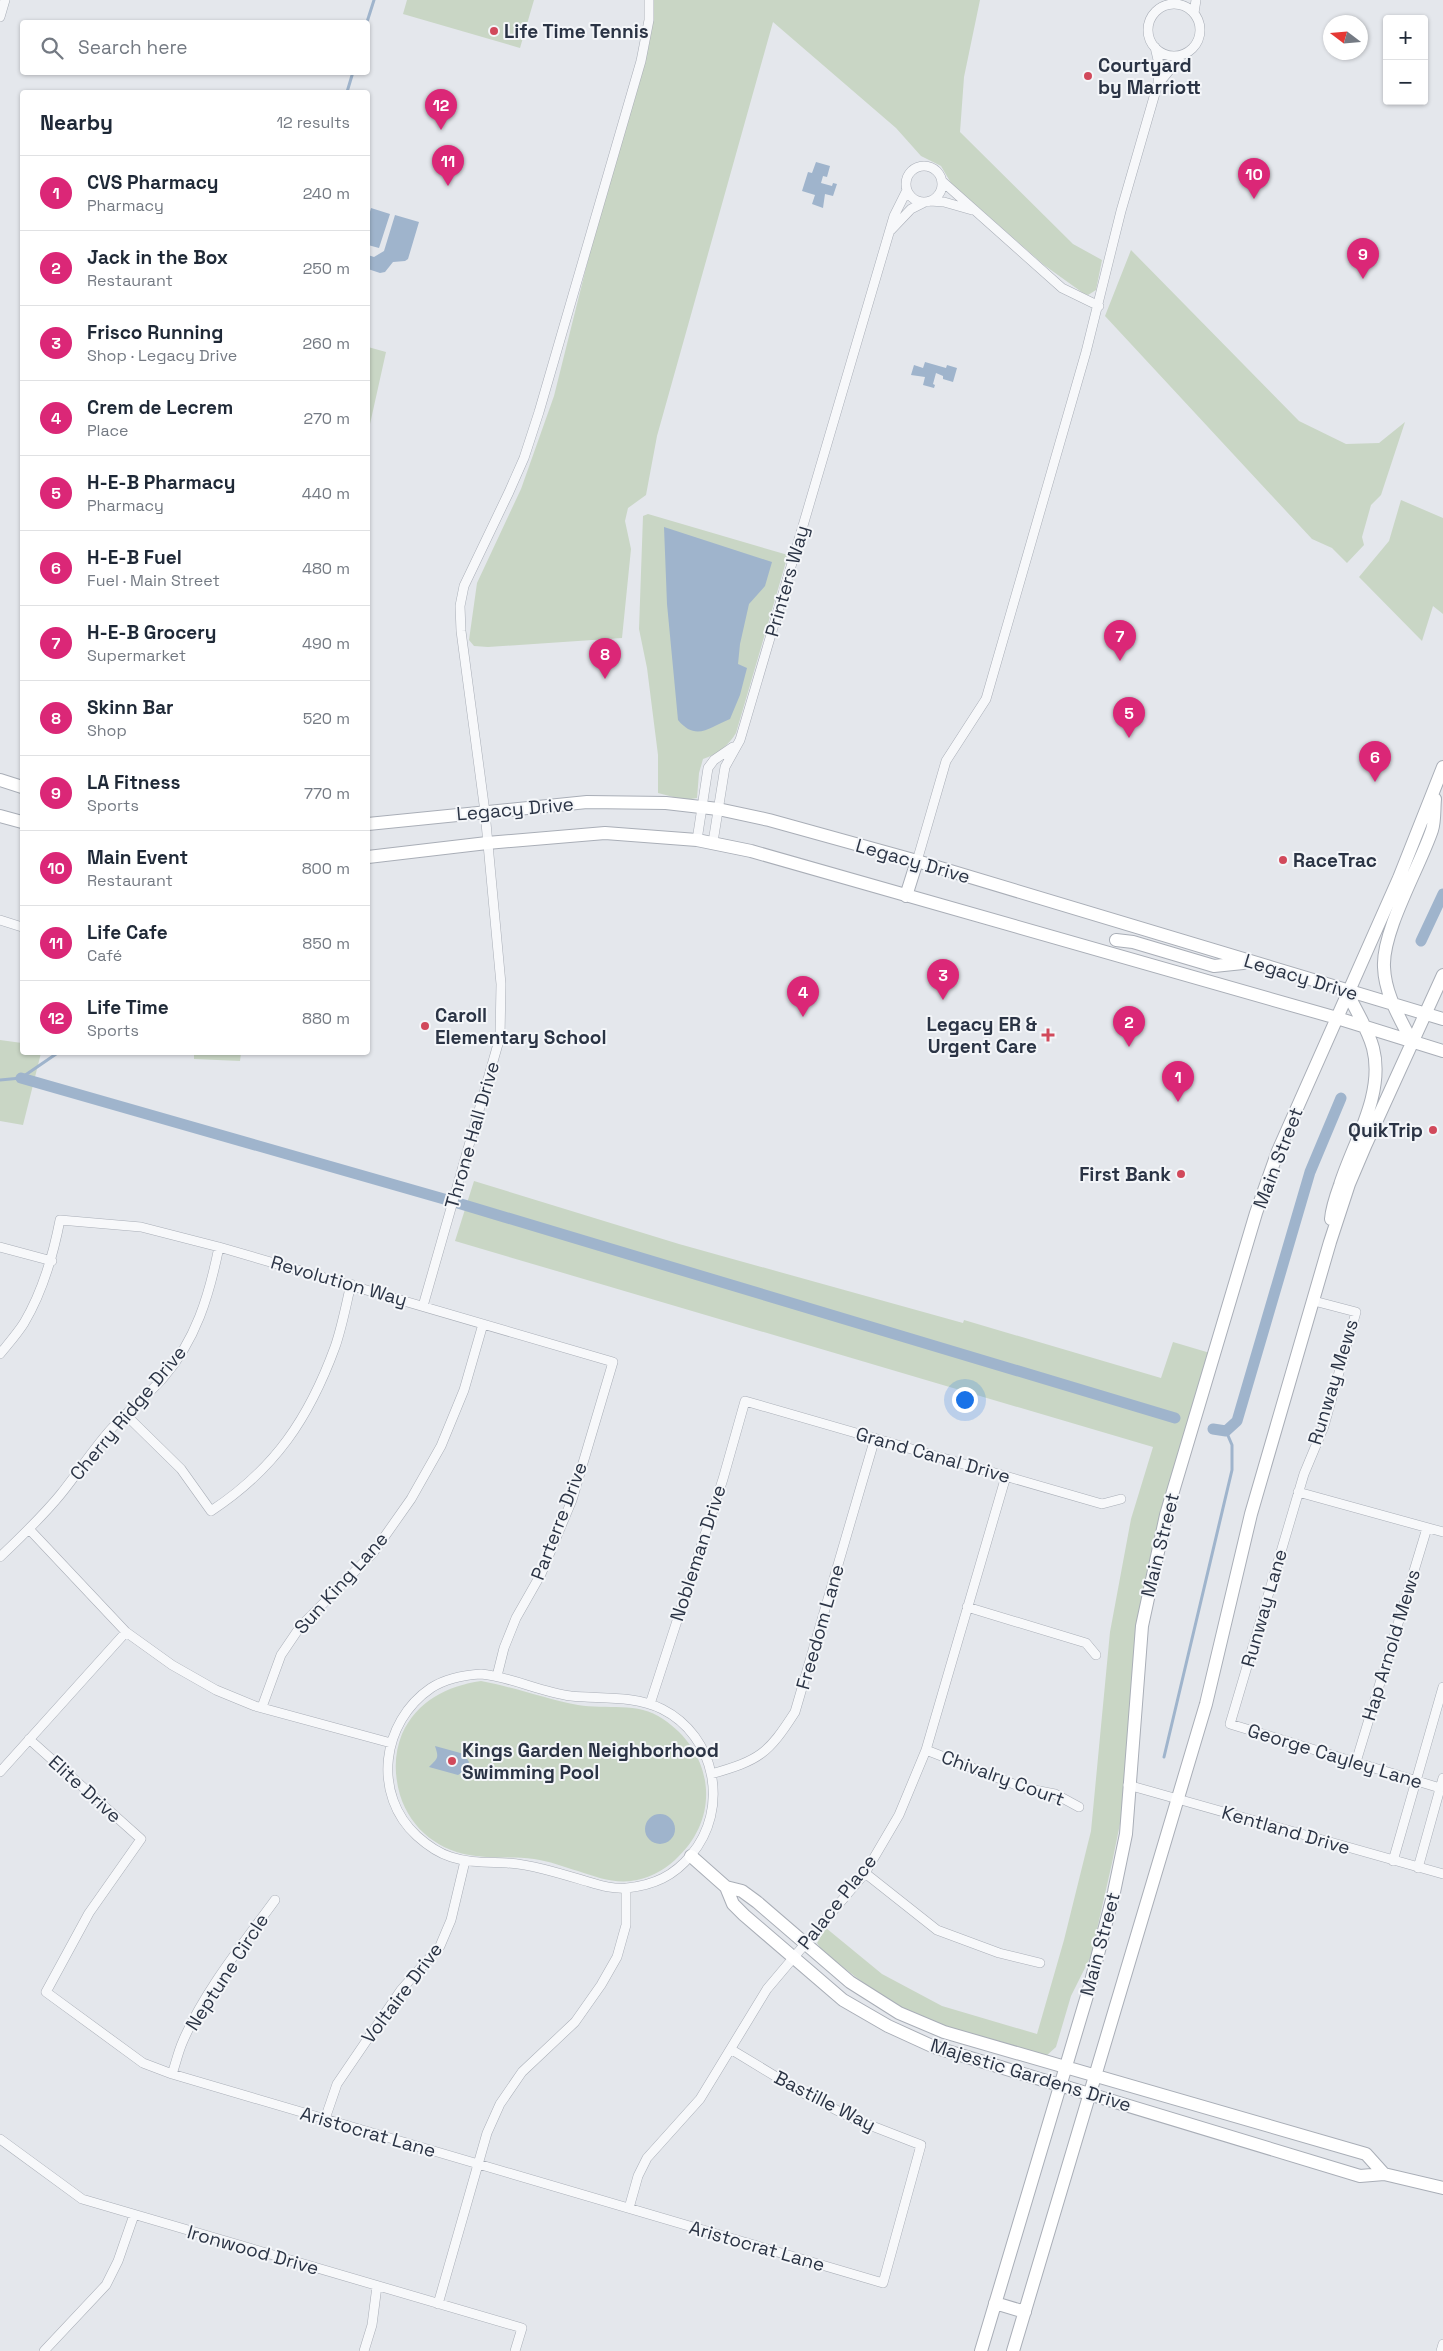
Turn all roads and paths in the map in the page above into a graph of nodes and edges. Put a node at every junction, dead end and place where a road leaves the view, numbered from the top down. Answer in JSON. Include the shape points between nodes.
{"nodes":[{"id":1,"x":5,"y":0,"type":"edge"},
{"id":2,"x":649,"y":0,"type":"edge"},
{"id":3,"x":1196,"y":0,"type":"edge"},
{"id":4,"x":1169,"y":3,"type":"edge"},
{"id":5,"x":1194,"y":13,"type":"junction"},
{"id":6,"x":0,"y":17,"type":"edge"},
{"id":7,"x":1155,"y":47,"type":"junction"},
{"id":8,"x":1182,"y":55,"type":"junction"},
{"id":9,"x":1158,"y":83,"type":"junction"},
{"id":10,"x":943,"y":182,"type":"junction"},
{"id":11,"x":907,"y":190,"type":"junction"},
{"id":12,"x":928,"y":202,"type":"junction"},
{"id":13,"x":973,"y":210,"type":"junction"},
{"id":14,"x":891,"y":230,"type":"junction"},
{"id":15,"x":1099,"y":306,"type":"junction"},
{"id":16,"x":740,"y":740,"type":"junction"},
{"id":17,"x":1443,"y":767,"type":"edge"},
{"id":18,"x":0,"y":780,"type":"edge"},
{"id":19,"x":20,"y":786,"type":"edge"},
{"id":20,"x":1436,"y":788,"type":"junction"},
{"id":21,"x":703,"y":807,"type":"junction"},
{"id":22,"x":718,"y":809,"type":"junction"},
{"id":23,"x":485,"y":812,"type":"junction"},
{"id":24,"x":0,"y":816,"type":"edge"},
{"id":25,"x":20,"y":821,"type":"edge"},
{"id":26,"x":370,"y":824,"type":"edge"},
{"id":27,"x":697,"y":840,"type":"junction"},
{"id":28,"x":713,"y":842,"type":"junction"},
{"id":29,"x":487,"y":843,"type":"junction"},
{"id":30,"x":370,"y":857,"type":"edge"},
{"id":31,"x":917,"y":861,"type":"junction"},
{"id":32,"x":906,"y":896,"type":"junction"},
{"id":33,"x":0,"y":920,"type":"edge"},
{"id":34,"x":1122,"y":923,"type":"junction"},
{"id":35,"x":20,"y":926,"type":"edge"},
{"id":36,"x":1116,"y":940,"type":"junction"},
{"id":37,"x":1111,"y":955,"type":"junction"},
{"id":38,"x":1253,"y":962,"type":"junction"},
{"id":39,"x":1443,"y":975,"type":"edge"},
{"id":40,"x":1347,"y":992,"type":"junction"},
{"id":41,"x":1392,"y":1004,"type":"junction"},
{"id":42,"x":1425,"y":1014,"type":"junction"},
{"id":43,"x":1337,"y":1018,"type":"junction"},
{"id":44,"x":1443,"y":1019,"type":"edge"},
{"id":45,"x":1363,"y":1026,"type":"junction"},
{"id":46,"x":1412,"y":1042,"type":"junction"},
{"id":47,"x":1443,"y":1051,"type":"edge"},
{"id":48,"x":1330,"y":1242,"type":"junction"},
{"id":49,"x":0,"y":1247,"type":"edge"},
{"id":50,"x":220,"y":1247,"type":"junction"},
{"id":51,"x":52,"y":1261,"type":"junction"},
{"id":52,"x":351,"y":1284,"type":"junction"},
{"id":53,"x":1314,"y":1300,"type":"junction"},
{"id":54,"x":423,"y":1306,"type":"junction"},
{"id":55,"x":483,"y":1324,"type":"junction"},
{"id":56,"x":0,"y":1354,"type":"edge"},
{"id":57,"x":613,"y":1362,"type":"joint"},
{"id":58,"x":745,"y":1401,"type":"joint"},
{"id":59,"x":126,"y":1415,"type":"junction"},
{"id":60,"x":875,"y":1438,"type":"junction"},
{"id":61,"x":1006,"y":1476,"type":"junction"},
{"id":62,"x":1298,"y":1492,"type":"junction"},
{"id":63,"x":1121,"y":1499,"type":"dead end"},
{"id":64,"x":1427,"y":1528,"type":"junction"},
{"id":65,"x":30,"y":1529,"type":"junction"},
{"id":66,"x":1443,"y":1532,"type":"edge"},
{"id":67,"x":0,"y":1558,"type":"edge"},
{"id":68,"x":967,"y":1607,"type":"junction"},
{"id":69,"x":126,"y":1632,"type":"junction"},
{"id":70,"x":1096,"y":1655,"type":"dead end"},
{"id":71,"x":497,"y":1676,"type":"junction"},
{"id":72,"x":1443,"y":1687,"type":"edge"},
{"id":73,"x":650,"y":1704,"type":"junction"},
{"id":74,"x":262,"y":1707,"type":"junction"},
{"id":75,"x":1230,"y":1724,"type":"joint"},
{"id":76,"x":29,"y":1739,"type":"junction"},
{"id":77,"x":391,"y":1743,"type":"junction"},
{"id":78,"x":926,"y":1750,"type":"junction"},
{"id":79,"x":1356,"y":1762,"type":"junction"},
{"id":80,"x":0,"y":1772,"type":"edge"},
{"id":81,"x":712,"y":1774,"type":"junction"},
{"id":82,"x":1443,"y":1778,"type":"edge"},
{"id":83,"x":1416,"y":1780,"type":"junction"},
{"id":84,"x":1128,"y":1785,"type":"junction"},
{"id":85,"x":1440,"y":1788,"type":"junction"},
{"id":86,"x":1177,"y":1799,"type":"junction"},
{"id":87,"x":1079,"y":1807,"type":"dead end"},
{"id":88,"x":141,"y":1839,"type":"joint"},
{"id":89,"x":690,"y":1856,"type":"junction"},
{"id":90,"x":465,"y":1861,"type":"junction"},
{"id":91,"x":1392,"y":1861,"type":"junction"},
{"id":92,"x":1418,"y":1868,"type":"junction"},
{"id":93,"x":865,"y":1873,"type":"junction"},
{"id":94,"x":1443,"y":1874,"type":"edge"},
{"id":95,"x":726,"y":1887,"type":"junction"},
{"id":96,"x":626,"y":1888,"type":"junction"},
{"id":97,"x":275,"y":1900,"type":"dead end"},
{"id":98,"x":806,"y":1943,"type":"junction"},
{"id":99,"x":794,"y":1958,"type":"junction"},
{"id":100,"x":1040,"y":1963,"type":"dead end"},
{"id":101,"x":732,"y":2050,"type":"junction"},
{"id":102,"x":1066,"y":2067,"type":"junction"},
{"id":103,"x":172,"y":2074,"type":"junction"},
{"id":104,"x":1096,"y":2075,"type":"junction"},
{"id":105,"x":1060,"y":2085,"type":"junction"},
{"id":106,"x":1090,"y":2094,"type":"junction"},
{"id":107,"x":325,"y":2119,"type":"junction"},
{"id":108,"x":1255,"y":2122,"type":"junction"},
{"id":109,"x":0,"y":2139,"type":"edge"},
{"id":110,"x":1249,"y":2142,"type":"junction"},
{"id":111,"x":478,"y":2164,"type":"junction"},
{"id":112,"x":1384,"y":2174,"type":"junction"},
{"id":113,"x":1443,"y":2188,"type":"edge"},
{"id":114,"x":629,"y":2208,"type":"junction"},
{"id":115,"x":134,"y":2215,"type":"junction"},
{"id":116,"x":883,"y":2283,"type":"joint"},
{"id":117,"x":377,"y":2286,"type":"junction"},
{"id":118,"x":995,"y":2303,"type":"junction"},
{"id":119,"x":438,"y":2304,"type":"junction"},
{"id":120,"x":1025,"y":2312,"type":"junction"},
{"id":121,"x":1443,"y":2344,"type":"edge"},
{"id":122,"x":44,"y":2351,"type":"edge"},
{"id":123,"x":364,"y":2351,"type":"edge"},
{"id":124,"x":515,"y":2351,"type":"edge"},
{"id":125,"x":981,"y":2351,"type":"edge"},
{"id":126,"x":1013,"y":2351,"type":"edge"},
{"id":127,"x":1441,"y":2351,"type":"edge"}],
"edges":[{"from":1,"to":6,"type":"street"},
{"from":2,"to":23,"type":"street","name":"Throne Hall Drive","via":[[649,20],[641,61],[539,412],[524,458],[464,586],[460,606],[461,631]]},
{"from":3,"to":5,"type":"street"},
{"from":4,"to":5,"type":"street","via":[[1182,5]]},
{"from":4,"to":7,"type":"street","via":[[1156,12],[1150,24],[1150,38]]},
{"from":5,"to":8,"type":"street","via":[[1199,23],[1199,38],[1192,49]]},
{"from":7,"to":8,"type":"street","via":[[1167,54]]},
{"from":7,"to":9,"type":"street","via":[[1159,64]]},
{"from":8,"to":9,"type":"street"},
{"from":9,"to":15,"type":"street","via":[[1121,211]]},
{"from":10,"to":11,"type":"street","via":[[936,170],[922,166],[909,174]]},
{"from":10,"to":12,"type":"street","via":[[940,194]]},
{"from":10,"to":13,"type":"street"},
{"from":11,"to":12,"type":"street","via":[[914,199]]},
{"from":11,"to":14,"type":"street","name":"Printers Way"},
{"from":12,"to":13,"type":"street","via":[[944,202]]},
{"from":12,"to":14,"type":"street","via":[[912,209]]},
{"from":13,"to":15,"type":"street","via":[[1062,288]]},
{"from":14,"to":16,"type":"street","name":"Printers Way"},
{"from":15,"to":31,"type":"street","via":[[986,699],[946,761]]},
{"from":16,"to":21,"type":"street","via":[[710,765]]},
{"from":16,"to":22,"type":"street","name":"Printers Way","via":[[724,768]]},
{"from":17,"to":20,"type":"main road","name":"Main Street"},
{"from":18,"to":19,"type":"main road"},
{"from":20,"to":40,"type":"main road","name":"Main Street"},
{"from":20,"to":41,"type":"main road","via":[[1433,828],[1385,952],[1384,968]]},
{"from":21,"to":22,"type":"main road","name":"Legacy Drive"},
{"from":21,"to":23,"type":"main road","name":"Legacy Drive","via":[[626,801]]},
{"from":21,"to":27,"type":"street"},
{"from":22,"to":28,"type":"street","name":"Printers Way"},
{"from":22,"to":31,"type":"main road","name":"Legacy Drive"},
{"from":23,"to":26,"type":"main road","name":"Legacy Drive"},
{"from":23,"to":29,"type":"street","name":"Throne Hall Drive"},
{"from":24,"to":25,"type":"main road"},
{"from":27,"to":28,"type":"main road","name":"Legacy Drive"},
{"from":27,"to":29,"type":"main road","name":"Legacy Drive","via":[[605,833]]},
{"from":28,"to":32,"type":"main road","name":"Legacy Drive"},
{"from":29,"to":30,"type":"main road","name":"Legacy Drive"},
{"from":29,"to":54,"type":"street","name":"Throne Hall Drive","via":[[501,984],[500,1037]]},
{"from":31,"to":32,"type":"main road"},
{"from":31,"to":34,"type":"main road","name":"Legacy Drive"},
{"from":32,"to":37,"type":"main road","name":"Legacy Drive"},
{"from":33,"to":35,"type":"street"},
{"from":34,"to":36,"type":"main road"},
{"from":34,"to":38,"type":"main road","name":"Legacy Drive"},
{"from":36,"to":37,"type":"main road"},
{"from":36,"to":38,"type":"main road","via":[[1214,966]]},
{"from":37,"to":43,"type":"main road","name":"Legacy Drive"},
{"from":38,"to":40,"type":"main road","name":"Legacy Drive"},
{"from":39,"to":42,"type":"main road","name":"Main Street"},
{"from":40,"to":41,"type":"main road","name":"Legacy Drive"},
{"from":40,"to":43,"type":"main road","name":"Main Street"},
{"from":40,"to":45,"type":"main road"},
{"from":41,"to":42,"type":"main road","name":"Legacy Drive"},
{"from":41,"to":46,"type":"main road"},
{"from":42,"to":44,"type":"main road","name":"Legacy Drive"},
{"from":42,"to":46,"type":"main road","name":"Main Street"},
{"from":43,"to":45,"type":"main road","name":"Legacy Drive"},
{"from":43,"to":84,"type":"main road","name":"Main Street","via":[[1278,1151],[1259,1204],[1166,1515],[1142,1626]]},
{"from":45,"to":46,"type":"main road","name":"Legacy Drive"},
{"from":45,"to":48,"type":"main road","via":[[1373,1047],[1374,1080],[1368,1113],[1332,1210]]},
{"from":46,"to":47,"type":"main road","name":"Legacy Drive"},
{"from":46,"to":48,"type":"main road","name":"Main Street","via":[[1362,1152]]},
{"from":48,"to":53,"type":"main road","name":"Main Street"},
{"from":49,"to":51,"type":"street"},
{"from":50,"to":51,"type":"street","name":"Revolution Way","via":[[141,1227],[60,1220]]},
{"from":50,"to":52,"type":"street","name":"Revolution Way"},
{"from":50,"to":59,"type":"street","name":"Cherry Ridge Drive","via":[[212,1284],[183,1353]]},
{"from":51,"to":56,"type":"street","via":[[24,1323]]},
{"from":52,"to":54,"type":"street","name":"Revolution Way"},
{"from":52,"to":59,"type":"street","via":[[335,1346],[317,1391],[294,1433],[262,1472],[212,1511],[181,1468]]},
{"from":53,"to":62,"type":"street","name":"Runway Mews","via":[[1356,1312],[1324,1426]]},
{"from":53,"to":86,"type":"main road","name":"Main Street","via":[[1251,1514],[1206,1704]]},
{"from":54,"to":55,"type":"street","name":"Revolution Way"},
{"from":55,"to":57,"type":"street","name":"Revolution Way"},
{"from":55,"to":74,"type":"street","name":"Sun King Lane","via":[[464,1390],[441,1446],[411,1499],[373,1553],[300,1627],[285,1648]]},
{"from":57,"to":71,"type":"street","name":"Parterre Drive","via":[[572,1500],[541,1574],[516,1618]]},
{"from":58,"to":60,"type":"street","name":"Grand Canal Drive"},
{"from":58,"to":73,"type":"street","name":"Nobleman Drive"},
{"from":59,"to":65,"type":"street","name":"Cherry Ridge Drive"},
{"from":60,"to":61,"type":"street","name":"Grand Canal Drive"},
{"from":60,"to":81,"type":"street","name":"Freedom Lane","via":[[795,1712],[777,1740],[757,1758]]},
{"from":61,"to":63,"type":"street","name":"Grand Canal Drive","via":[[1102,1504]]},
{"from":61,"to":68,"type":"street","name":"Palace Place"},
{"from":62,"to":64,"type":"street"},
{"from":62,"to":75,"type":"street","name":"Runway Lane"},
{"from":64,"to":66,"type":"street"},
{"from":64,"to":79,"type":"street","name":"Hap Arnold Mews"},
{"from":65,"to":67,"type":"street","name":"Cherry Ridge Drive"},
{"from":65,"to":69,"type":"street"},
{"from":68,"to":70,"type":"street","via":[[1086,1643]]},
{"from":68,"to":78,"type":"street","name":"Palace Place"},
{"from":69,"to":74,"type":"street","via":[[172,1666],[216,1690]]},
{"from":69,"to":76,"type":"street"},
{"from":71,"to":73,"type":"street","via":[[569,1696]]},
{"from":71,"to":77,"type":"street","via":[[466,1675],[432,1688],[402,1718]]},
{"from":72,"to":83,"type":"street"},
{"from":73,"to":81,"type":"street","via":[[679,1721],[698,1741]]},
{"from":74,"to":77,"type":"street"},
{"from":75,"to":79,"type":"street","name":"George Cayley Lane"},
{"from":76,"to":80,"type":"street"},
{"from":76,"to":88,"type":"street","name":"Elite Drive"},
{"from":77,"to":90,"type":"street","via":[[389,1782],[393,1803],[404,1821],[426,1844]]},
{"from":78,"to":87,"type":"street","name":"Chivalry Court","via":[[1024,1788],[1055,1794]]},
{"from":78,"to":93,"type":"street","name":"Palace Place","via":[[899,1815]]},
{"from":79,"to":83,"type":"street","name":"George Cayley Lane"},
{"from":81,"to":89,"type":"street","via":[[715,1791],[713,1809],[701,1843]]},
{"from":82,"to":85,"type":"street"},
{"from":83,"to":85,"type":"street","name":"George Cayley Lane"},
{"from":83,"to":91,"type":"street"},
{"from":84,"to":86,"type":"street","name":"Kentland Drive"},
{"from":84,"to":102,"type":"main road","name":"Main Street","via":[[1126,1834],[1114,1892]]},
{"from":85,"to":92,"type":"street"},
{"from":86,"to":91,"type":"street","name":"Kentland Drive"},
{"from":86,"to":104,"type":"main road","name":"Main Street"},
{"from":88,"to":103,"type":"street","name":"Aristocrat Lane","via":[[89,1913],[46,1992],[143,2064]]},
{"from":89,"to":95,"type":"main road","name":"Majestic Gardens Drive"},
{"from":89,"to":96,"type":"street","via":[[668,1877]]},
{"from":90,"to":96,"type":"street","via":[[526,1866],[611,1888]]},
{"from":90,"to":107,"type":"street","name":"Voltaire Drive","via":[[451,1920],[440,1946],[401,1990],[338,2084]]},
{"from":91,"to":92,"type":"street","name":"Kentland Drive"},
{"from":92,"to":94,"type":"street","name":"Kentland Drive"},
{"from":93,"to":98,"type":"street","name":"Palace Place"},
{"from":93,"to":100,"type":"street","via":[[937,1930],[999,1953]]},
{"from":95,"to":98,"type":"main road","name":"Majestic Gardens Drive","via":[[742,1891]]},
{"from":95,"to":99,"type":"main road","name":"Majestic Gardens Drive","via":[[733,1904]]},
{"from":96,"to":111,"type":"street","via":[[626,1925],[617,1957],[575,2022],[522,2072],[500,2104]]},
{"from":97,"to":103,"type":"street","name":"Neptune Circle","via":[[198,2011],[182,2042]]},
{"from":98,"to":99,"type":"street","name":"Palace Place"},
{"from":98,"to":102,"type":"main road","name":"Majestic Gardens Drive","via":[[850,1982],[899,2013],[944,2032]]},
{"from":99,"to":101,"type":"street","name":"Palace Place","via":[[767,1989]]},
{"from":99,"to":105,"type":"main road","name":"Majestic Gardens Drive","via":[[843,2000],[910,2037]]},
{"from":101,"to":114,"type":"street","name":"Palace Place","via":[[700,2099],[648,2158],[638,2176]]},
{"from":101,"to":116,"type":"street","name":"Bastille Way","via":[[854,2119],[921,2145]]},
{"from":102,"to":104,"type":"main road","name":"Majestic Gardens Drive"},
{"from":102,"to":105,"type":"main road","name":"Main Street"},
{"from":103,"to":107,"type":"street","name":"Aristocrat Lane"},
{"from":104,"to":106,"type":"main road","name":"Main Street"},
{"from":104,"to":108,"type":"main road","name":"Majestic Gardens Drive"},
{"from":105,"to":106,"type":"main road","name":"Majestic Gardens Drive"},
{"from":105,"to":118,"type":"main road","name":"Main Street"},
{"from":106,"to":110,"type":"main road","name":"Majestic Gardens Drive"},
{"from":106,"to":120,"type":"main road","name":"Main Street"},
{"from":107,"to":111,"type":"street","name":"Aristocrat Lane"},
{"from":108,"to":110,"type":"main road"},
{"from":108,"to":112,"type":"main road","name":"Majestic Gardens Drive","via":[[1366,2154]]},
{"from":109,"to":115,"type":"street","name":"Ironwood Drive","via":[[82,2199]]},
{"from":110,"to":112,"type":"main road","name":"Majestic Gardens Drive","via":[[1360,2176]]},
{"from":111,"to":114,"type":"street","name":"Aristocrat Lane"},
{"from":111,"to":119,"type":"street"},
{"from":112,"to":113,"type":"main road","name":"Majestic Gardens Drive"},
{"from":114,"to":116,"type":"street","name":"Aristocrat Lane"},
{"from":115,"to":117,"type":"street","name":"Ironwood Drive"},
{"from":115,"to":122,"type":"street","via":[[106,2285]]},
{"from":117,"to":119,"type":"street","name":"Ironwood Drive"},
{"from":117,"to":123,"type":"street","via":[[372,2325]]},
{"from":118,"to":120,"type":"main road"},
{"from":118,"to":125,"type":"main road","name":"Main Street"},
{"from":119,"to":124,"type":"street","name":"Ironwood Drive","via":[[522,2328]]},
{"from":120,"to":126,"type":"main road","name":"Main Street"},
{"from":121,"to":127,"type":"street"}]}
